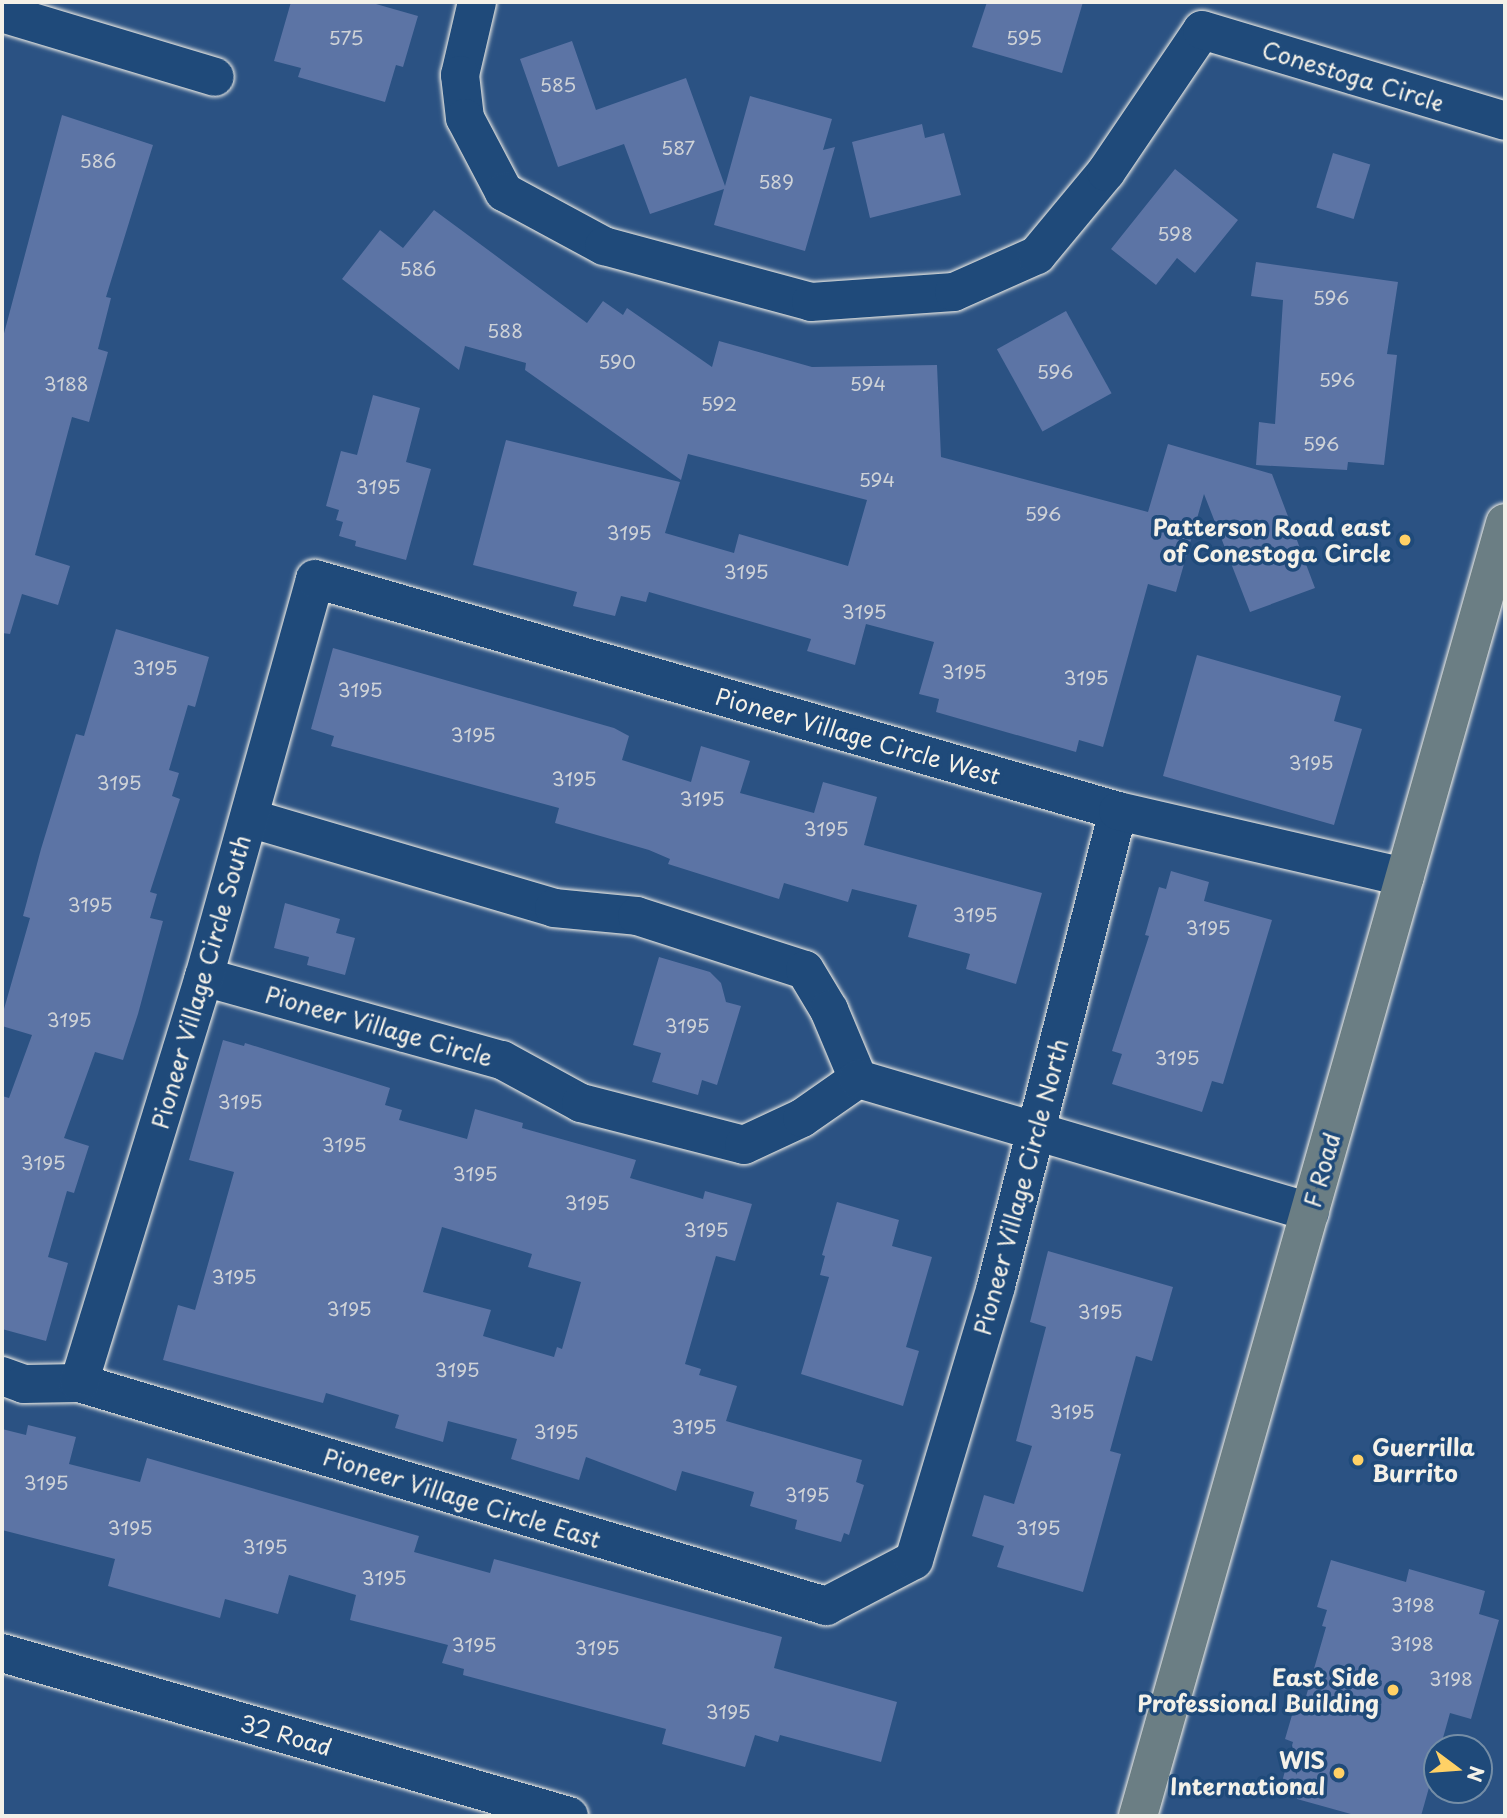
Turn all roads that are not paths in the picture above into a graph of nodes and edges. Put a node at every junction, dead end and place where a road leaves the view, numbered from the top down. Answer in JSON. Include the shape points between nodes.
{"nodes":[{"id":1,"x":477,"y":2,"type":"edge"},
{"id":2,"x":2,"y":13,"type":"edge"},
{"id":3,"x":1196,"y":16,"type":"edge"},
{"id":4,"x":215,"y":77,"type":"dead end"},
{"id":5,"x":1505,"y":121,"type":"edge"},
{"id":6,"x":1505,"y":523,"type":"edge"},
{"id":7,"x":315,"y":579,"type":"joint"},
{"id":8,"x":1118,"y":811,"type":"junction"},
{"id":9,"x":249,"y":818,"type":"junction"},
{"id":10,"x":1405,"y":877,"type":"junction"},
{"id":11,"x":205,"y":977,"type":"junction"},
{"id":12,"x":858,"y":1079,"type":"junction"},
{"id":13,"x":1037,"y":1132,"type":"junction"},
{"id":14,"x":1310,"y":1212,"type":"junction"},
{"id":15,"x":2,"y":1376,"type":"edge"},
{"id":16,"x":79,"y":1383,"type":"junction"},
{"id":17,"x":914,"y":1560,"type":"joint"},
{"id":18,"x":2,"y":1653,"type":"edge"},
{"id":19,"x":466,"y":1802,"type":"edge"},
{"id":20,"x":569,"y":1816,"type":"edge"},
{"id":21,"x":1138,"y":1816,"type":"edge"}],
"edges":[{"from":1,"to":3,"type":"street","via":[[460,75],[465,118],[505,192],[604,246],[811,302],[954,292],[1037,255],[1106,172]]},
{"from":2,"to":4,"type":"street"},
{"from":3,"to":5,"type":"street","name":"Conestoga Circle"},
{"from":6,"to":10,"type":"main road","name":"F Road"},
{"from":7,"to":8,"type":"street","name":"Pioneer Village Circle West"},
{"from":7,"to":9,"type":"street","name":"Pioneer Village Circle South"},
{"from":8,"to":10,"type":"street","name":"Pioneer Village Circle West"},
{"from":8,"to":13,"type":"street","name":"Pioneer Village Circle North"},
{"from":9,"to":11,"type":"street","name":"Pioneer Village Circle South"},
{"from":9,"to":12,"type":"street","via":[[554,908],[637,916],[805,970],[829,1010]]},
{"from":10,"to":14,"type":"main road","name":"F Road"},
{"from":11,"to":12,"type":"street","name":"Pioneer Village Circle","via":[[502,1059],[581,1103],[744,1145],[802,1118]]},
{"from":11,"to":16,"type":"street","name":"Pioneer Village Circle South"},
{"from":12,"to":13,"type":"street"},
{"from":13,"to":14,"type":"street"},
{"from":13,"to":17,"type":"street","name":"Pioneer Village Circle North"},
{"from":14,"to":21,"type":"main road","name":"F Road"},
{"from":15,"to":16,"type":"street","name":"Pioneer Village Circle East","via":[[24,1384]]},
{"from":16,"to":17,"type":"street","name":"Pioneer Village Circle East","via":[[826,1606]]},
{"from":18,"to":19,"type":"street","name":"32 Road"},
{"from":19,"to":20,"type":"street","name":"32 Road"}]}
